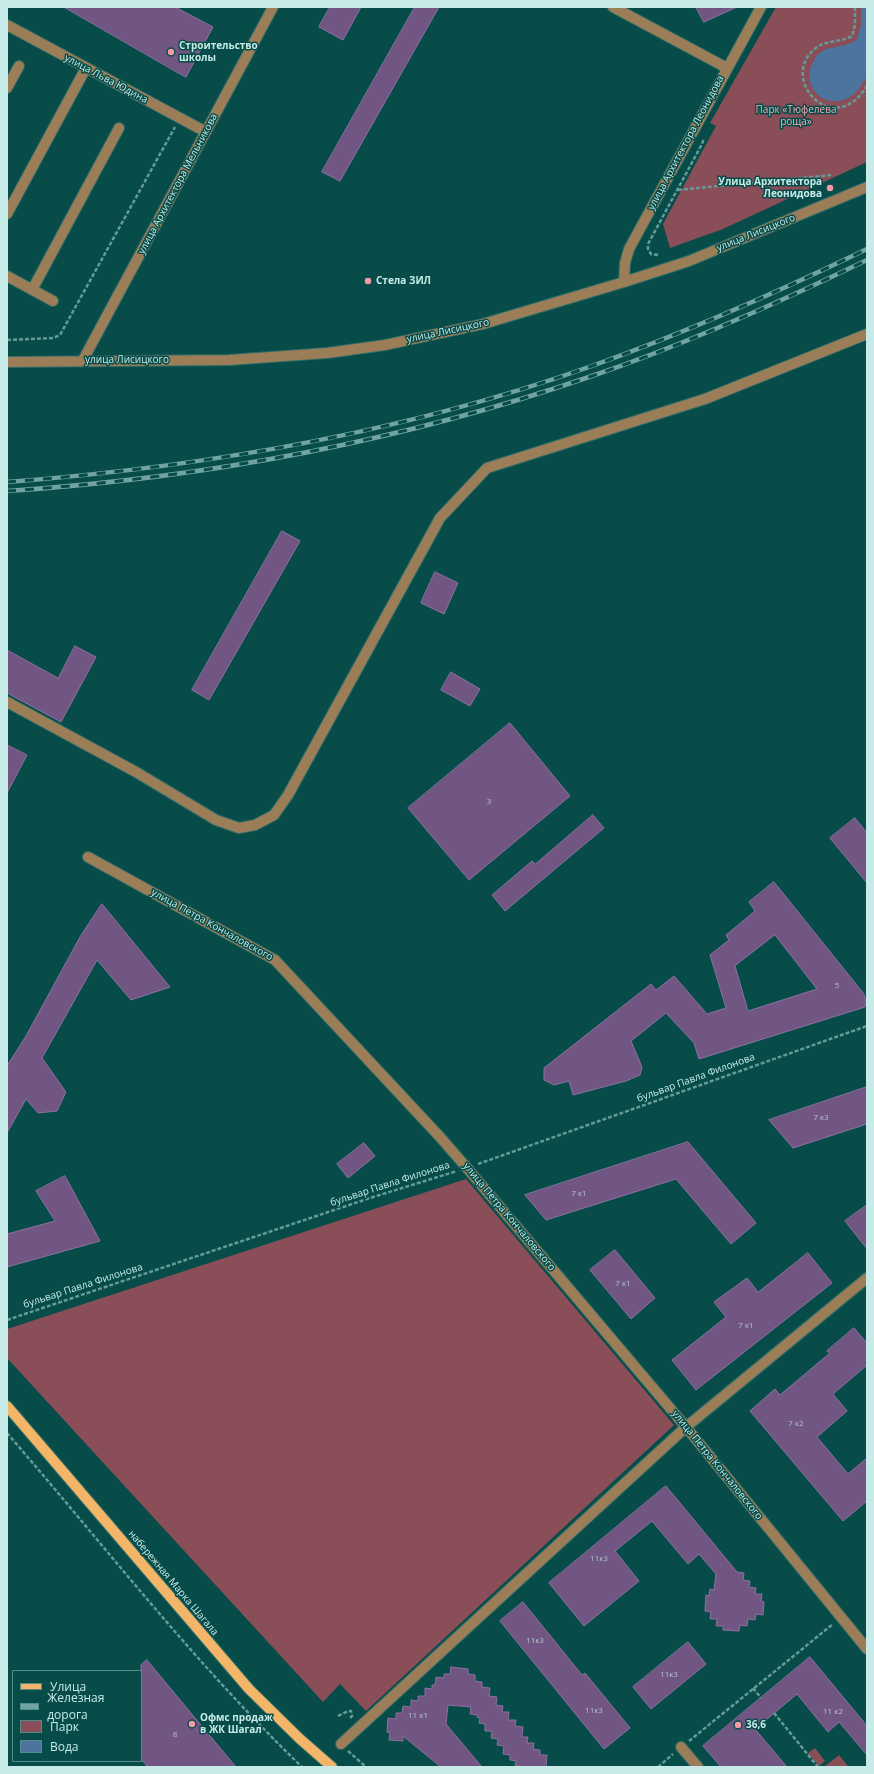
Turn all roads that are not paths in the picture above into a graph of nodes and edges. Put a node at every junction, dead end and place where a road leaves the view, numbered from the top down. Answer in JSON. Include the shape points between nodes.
{"nodes":[{"id":1,"x":273,"y":7,"type":"edge"},
{"id":2,"x":613,"y":7,"type":"edge"},
{"id":3,"x":761,"y":7,"type":"edge"},
{"id":4,"x":7,"y":25,"type":"edge"},
{"id":5,"x":19,"y":66,"type":"dead end"},
{"id":6,"x":86,"y":68,"type":"junction"},
{"id":7,"x":727,"y":68,"type":"junction"},
{"id":8,"x":7,"y":88,"type":"edge"},
{"id":9,"x":119,"y":128,"type":"dead end"},
{"id":10,"x":206,"y":132,"type":"junction"},
{"id":11,"x":867,"y":187,"type":"edge"},
{"id":12,"x":7,"y":214,"type":"edge"},
{"id":13,"x":7,"y":276,"type":"edge"},
{"id":14,"x":624,"y":282,"type":"junction"},
{"id":15,"x":32,"y":290,"type":"junction"},
{"id":16,"x":53,"y":301,"type":"dead end"},
{"id":17,"x":867,"y":334,"type":"edge"},
{"id":18,"x":83,"y":360,"type":"junction"},
{"id":19,"x":7,"y":362,"type":"edge"},
{"id":20,"x":7,"y":702,"type":"edge"},
{"id":21,"x":88,"y":857,"type":"dead end"},
{"id":22,"x":867,"y":1278,"type":"edge"},
{"id":23,"x":7,"y":1406,"type":"edge"},
{"id":24,"x":686,"y":1427,"type":"junction"},
{"id":25,"x":867,"y":1649,"type":"edge"},
{"id":26,"x":341,"y":1744,"type":"dead end"},
{"id":27,"x":681,"y":1748,"type":"road end"},
{"id":28,"x":332,"y":1767,"type":"edge"},
{"id":29,"x":698,"y":1767,"type":"edge"}],
"edges":[{"from":1,"to":10,"type":"street","name":"улица Архитектора Мельникова"},
{"from":2,"to":7,"type":"street"},
{"from":3,"to":7,"type":"street","name":"улица Архитектора Леонидова"},
{"from":4,"to":6,"type":"street","name":"улица Льва Юдина"},
{"from":5,"to":8,"type":"street"},
{"from":6,"to":10,"type":"street","name":"улица Льва Юдина"},
{"from":6,"to":12,"type":"street"},
{"from":7,"to":14,"type":"street","name":"улица Архитектора Леонидова","via":[[629,249]]},
{"from":9,"to":15,"type":"street"},
{"from":10,"to":18,"type":"street","name":"улица Архитектора Мельникова"},
{"from":11,"to":14,"type":"street","name":"улица Лисицкого","via":[[689,261]]},
{"from":13,"to":15,"type":"street"},
{"from":14,"to":18,"type":"street","name":"улица Лисицкого","via":[[483,324],[385,345],[327,353],[229,360]]},
{"from":15,"to":16,"type":"street"},
{"from":17,"to":20,"type":"street","via":[[706,399],[487,468],[440,518],[288,795],[274,815],[255,825],[239,828],[216,820],[136,772]]},
{"from":18,"to":19,"type":"street","name":"улица Лисицкого"},
{"from":21,"to":24,"type":"street","name":"улица Петра Кончаловского","via":[[275,960],[440,1137]]},
{"from":22,"to":24,"type":"street"},
{"from":23,"to":28,"type":"main road","name":"набережная Марка Шагала","via":[[248,1689]]},
{"from":24,"to":25,"type":"street","name":"улица Петра Кончаловского"},
{"from":24,"to":26,"type":"street"},
{"from":27,"to":29,"type":"street"}]}
